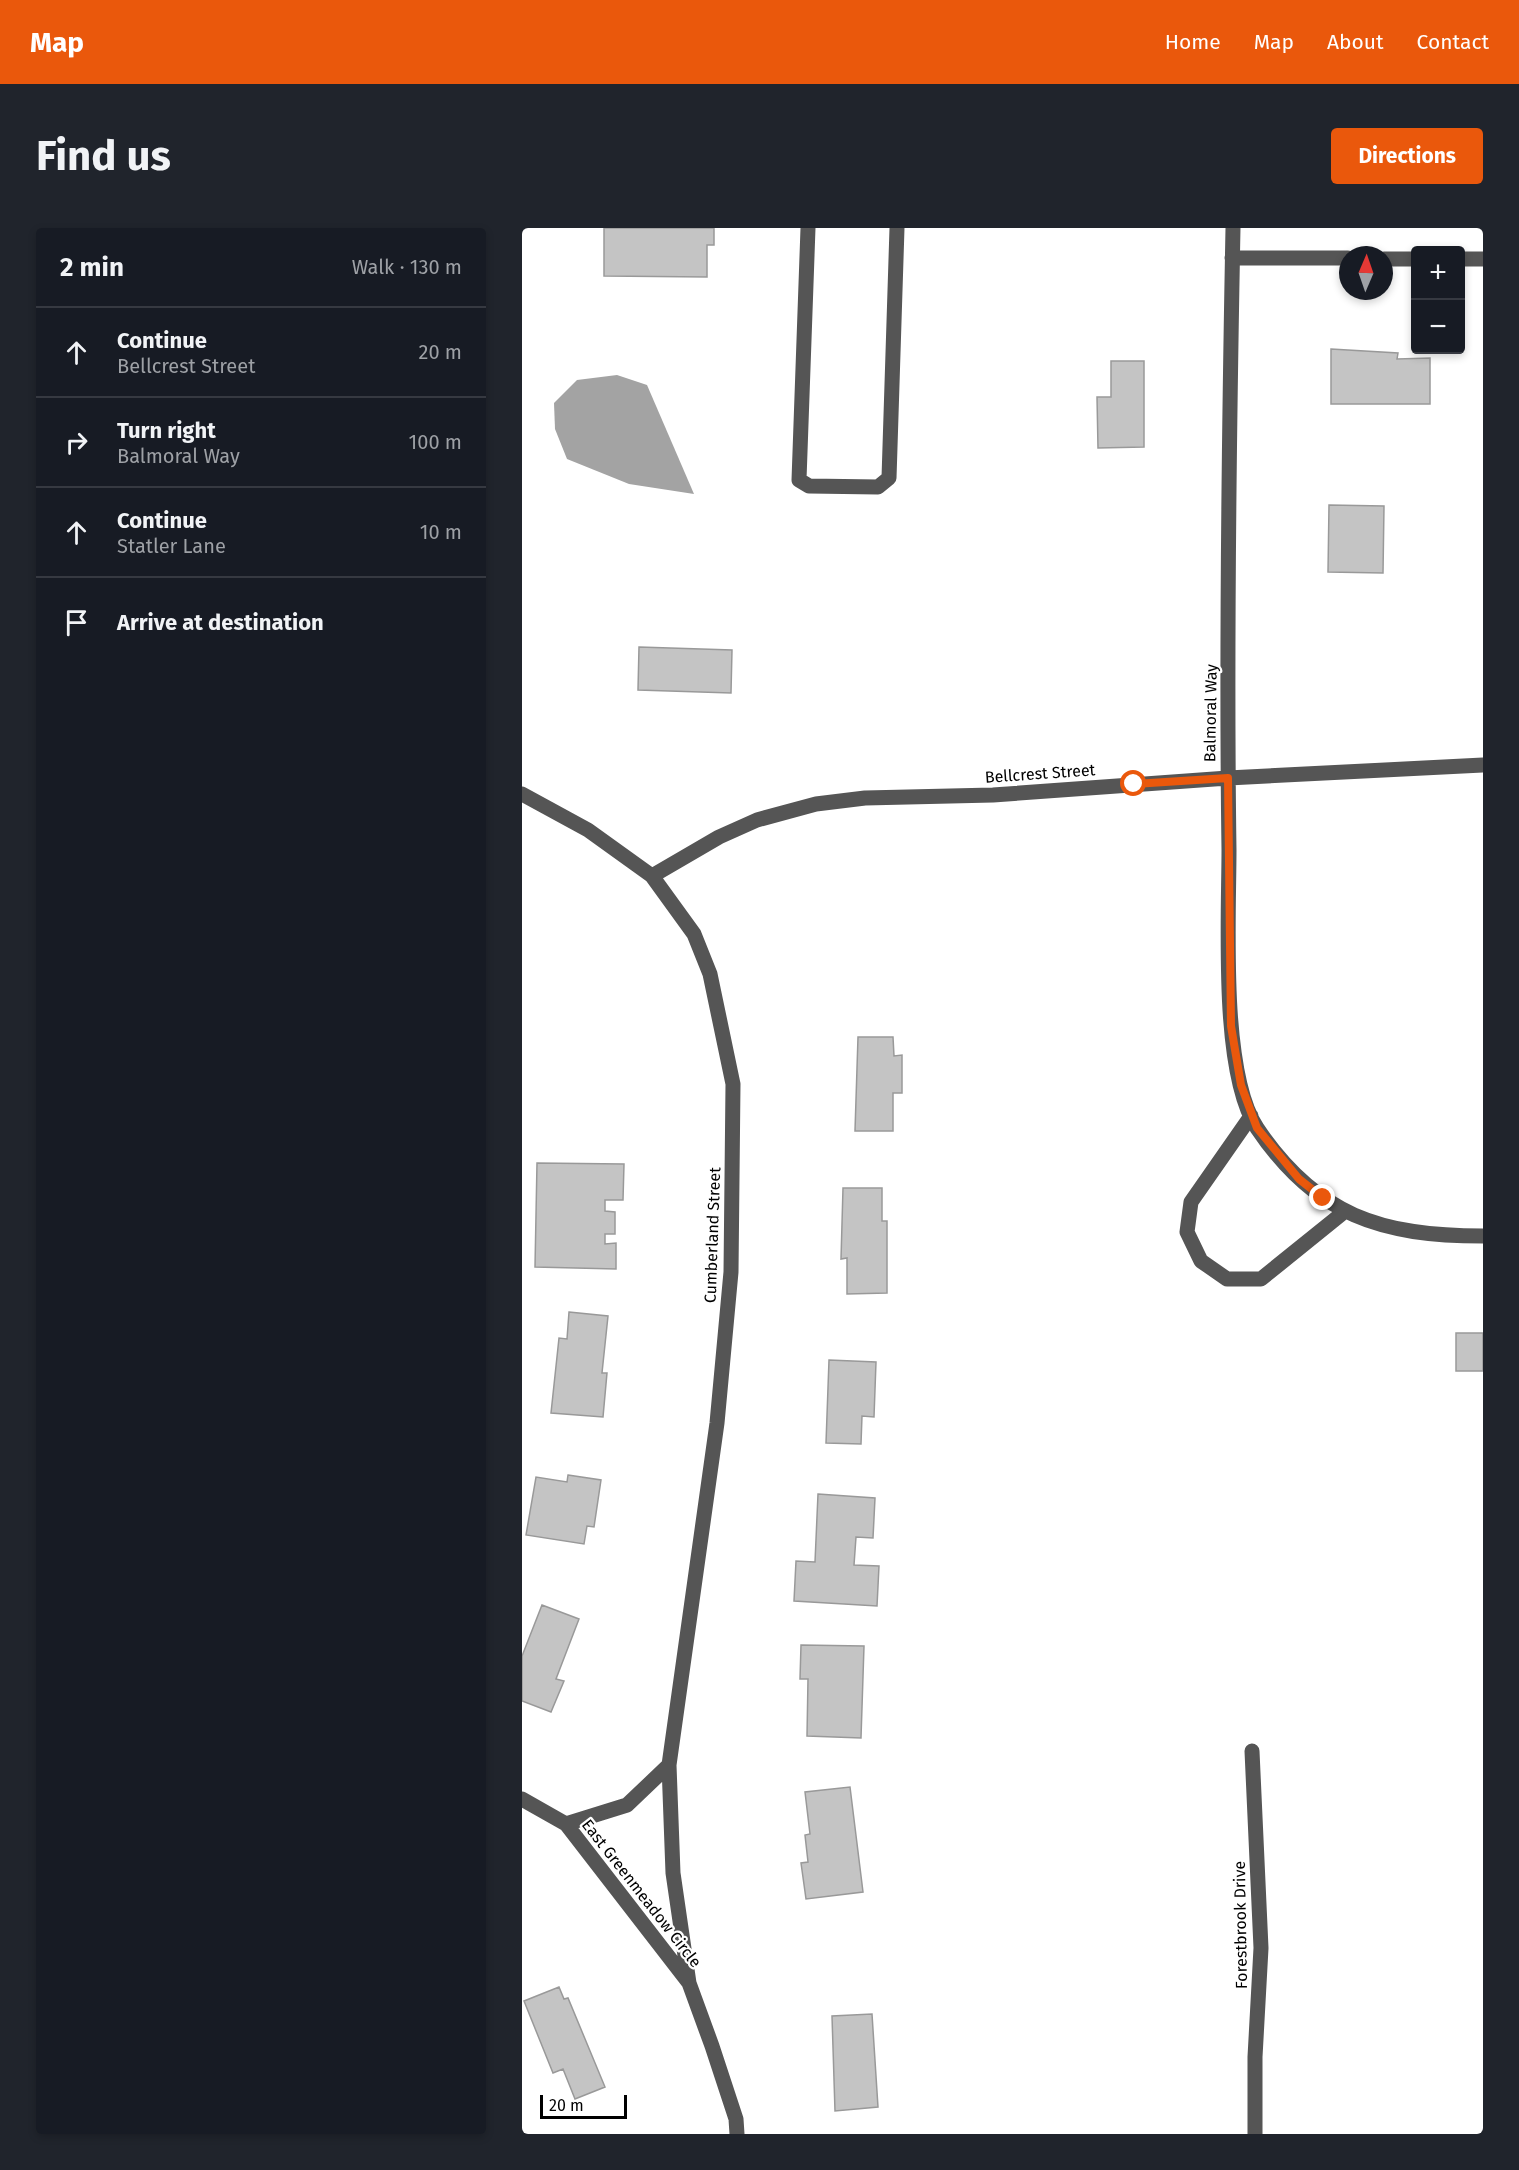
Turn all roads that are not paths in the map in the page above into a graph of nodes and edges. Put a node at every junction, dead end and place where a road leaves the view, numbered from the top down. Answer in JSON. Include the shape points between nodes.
{"nodes":[{"id":1,"x":808,"y":228,"type":"edge"},
{"id":2,"x":897,"y":228,"type":"edge"},
{"id":3,"x":1233,"y":228,"type":"edge"},
{"id":4,"x":1232,"y":258,"type":"junction"},
{"id":5,"x":1339,"y":258,"type":"edge"},
{"id":6,"x":1393,"y":259,"type":"edge"},
{"id":7,"x":1411,"y":259,"type":"edge"},
{"id":8,"x":1465,"y":259,"type":"edge"},
{"id":9,"x":1483,"y":259,"type":"edge"},
{"id":10,"x":1483,"y":765,"type":"edge"},
{"id":11,"x":1228,"y":778,"type":"junction"},
{"id":12,"x":522,"y":794,"type":"edge"},
{"id":13,"x":652,"y":876,"type":"junction"},
{"id":14,"x":1251,"y":1116,"type":"junction"},
{"id":15,"x":1344,"y":1212,"type":"junction"},
{"id":16,"x":1483,"y":1236,"type":"edge"},
{"id":17,"x":1252,"y":1751,"type":"dead end"},
{"id":18,"x":669,"y":1765,"type":"junction"},
{"id":19,"x":522,"y":1799,"type":"edge"},
{"id":20,"x":566,"y":1824,"type":"junction"},
{"id":21,"x":689,"y":1983,"type":"junction"},
{"id":22,"x":737,"y":2134,"type":"edge"},
{"id":23,"x":1255,"y":2134,"type":"edge"}],
"edges":[{"from":1,"to":2,"type":"street","via":[[799,480],[809,486],[878,487],[889,478]]},
{"from":3,"to":4,"type":"street","name":"Balmoral Way"},
{"from":4,"to":5,"type":"street"},
{"from":4,"to":11,"type":"street","name":"Balmoral Way"},
{"from":6,"to":7,"type":"street"},
{"from":8,"to":9,"type":"street"},
{"from":10,"to":11,"type":"street","name":"Bellcrest Street"},
{"from":11,"to":13,"type":"street","name":"Bellcrest Street","via":[[816,804],[757,820]]},
{"from":11,"to":14,"type":"street","name":"Balmoral Way","via":[[1231,1026],[1241,1085]]},
{"from":12,"to":13,"type":"street","name":"Cumberland Street","via":[[588,830]]},
{"from":13,"to":18,"type":"street","name":"Cumberland Street","via":[[694,934],[710,974],[734,1084],[731,1272],[717,1423]]},
{"from":14,"to":15,"type":"street","name":"Balmoral Way","via":[[1299,1179]]},
{"from":14,"to":15,"type":"street","via":[[1191,1202],[1187,1232],[1201,1260],[1227,1279],[1261,1279]]},
{"from":15,"to":16,"type":"street","name":"Balmoral Way","via":[[1394,1230]]},
{"from":17,"to":23,"type":"street","name":"Forestbrook Drive","via":[[1261,1948]]},
{"from":18,"to":20,"type":"street","via":[[627,1804]]},
{"from":18,"to":21,"type":"street","name":"Cumberland Street","via":[[673,1873]]},
{"from":19,"to":20,"type":"street","name":"East Greenmeadow Circle"},
{"from":20,"to":21,"type":"street","name":"East Greenmeadow Circle"},
{"from":21,"to":22,"type":"street","name":"East Greenmeadow Circle","via":[[716,2056]]}]}
